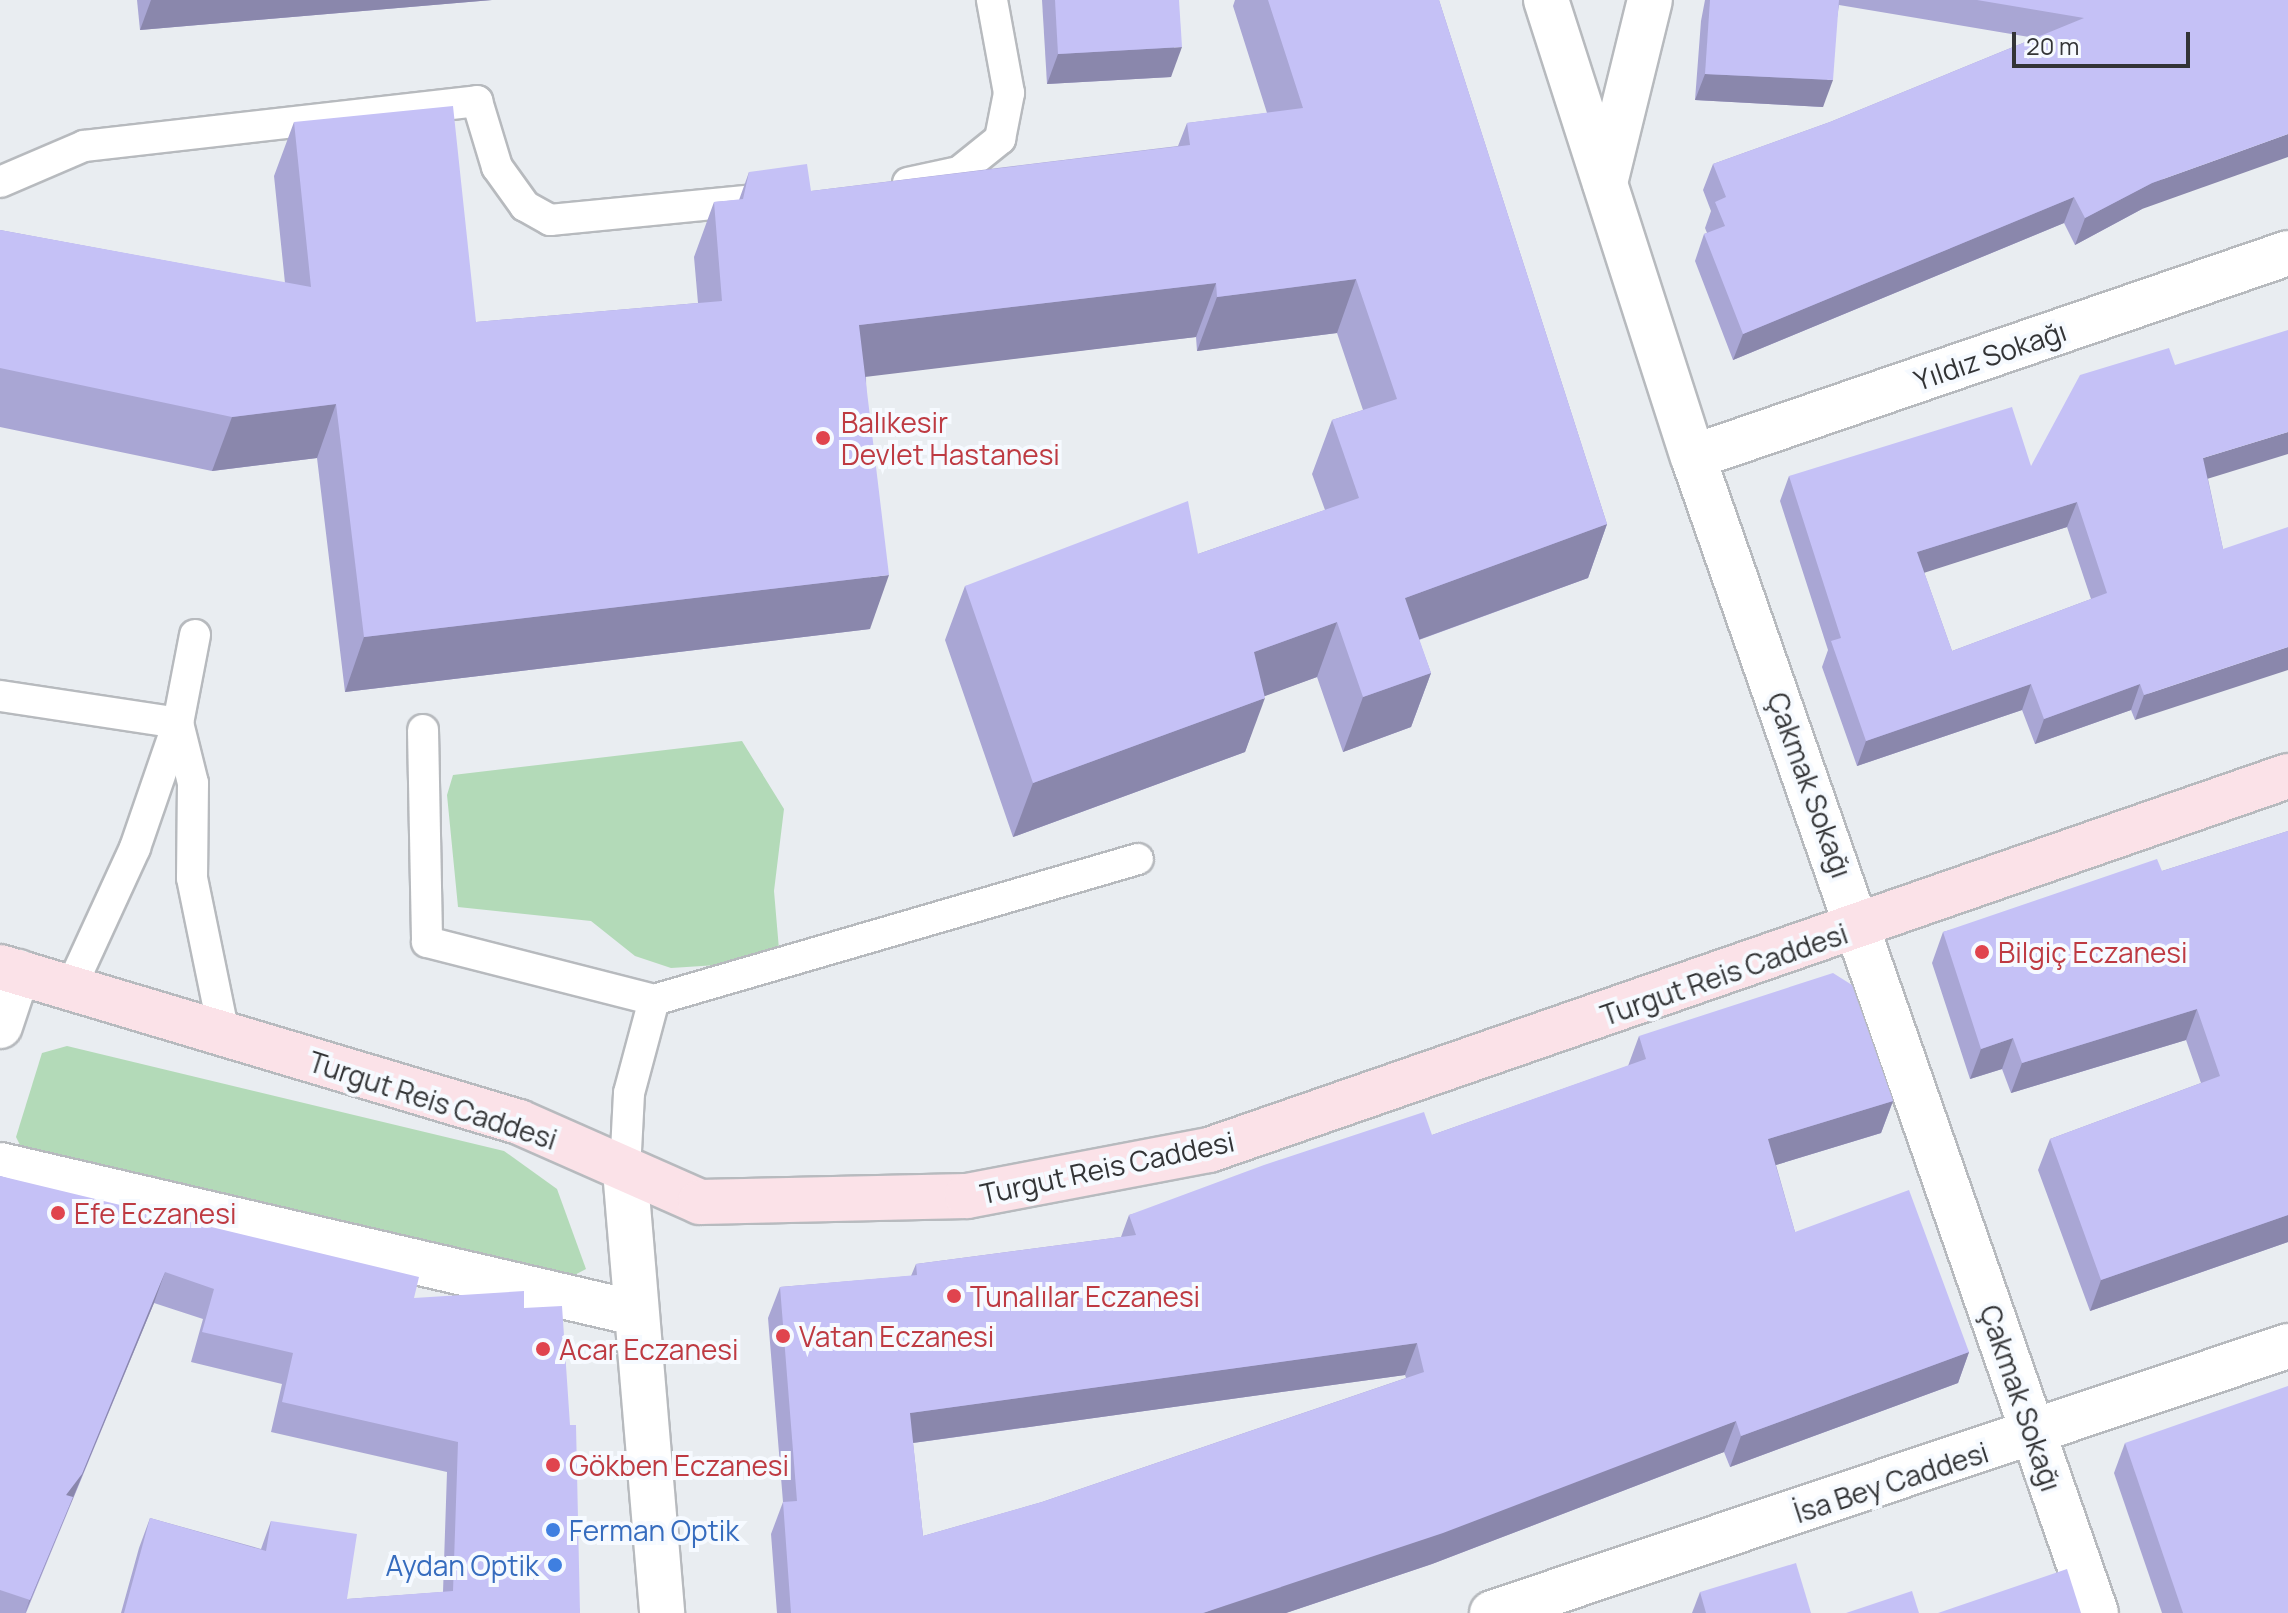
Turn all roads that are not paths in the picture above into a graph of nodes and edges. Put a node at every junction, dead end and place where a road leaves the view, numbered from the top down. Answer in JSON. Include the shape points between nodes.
{"nodes":[{"id":1,"x":992,"y":0,"type":"edge"},
{"id":2,"x":1546,"y":0,"type":"edge"},
{"id":3,"x":1650,"y":0,"type":"edge"},
{"id":4,"x":0,"y":182,"type":"edge"},
{"id":5,"x":1605,"y":183,"type":"junction"},
{"id":6,"x":886,"y":186,"type":"edge"},
{"id":7,"x":779,"y":197,"type":"edge"},
{"id":8,"x":2288,"y":253,"type":"edge"},
{"id":9,"x":1693,"y":457,"type":"junction"},
{"id":10,"x":195,"y":635,"type":"dead end"},
{"id":11,"x":0,"y":696,"type":"edge"},
{"id":12,"x":178,"y":723,"type":"junction"},
{"id":13,"x":423,"y":730,"type":"dead end"},
{"id":14,"x":2288,"y":776,"type":"edge"},
{"id":15,"x":1138,"y":859,"type":"dead end"},
{"id":16,"x":1860,"y":928,"type":"junction"},
{"id":17,"x":9,"y":969,"type":"edge"},
{"id":18,"x":71,"y":987,"type":"junction"},
{"id":19,"x":654,"y":1000,"type":"junction"},
{"id":20,"x":0,"y":1026,"type":"edge"},
{"id":21,"x":224,"y":1034,"type":"junction"},
{"id":22,"x":0,"y":1165,"type":"edge"},
{"id":23,"x":625,"y":1170,"type":"junction"},
{"id":24,"x":635,"y":1313,"type":"junction"},
{"id":25,"x":2288,"y":1346,"type":"edge"},
{"id":26,"x":2033,"y":1434,"type":"junction"},
{"id":27,"x":662,"y":1613,"type":"edge"},
{"id":28,"x":1492,"y":1613,"type":"edge"},
{"id":29,"x":2096,"y":1613,"type":"edge"}],
"edges":[{"from":1,"to":6,"type":"lane","via":[[1009,93],[1000,139],[959,172]]},
{"from":2,"to":5,"type":"street","name":"Çakmak Sokağı"},
{"from":3,"to":5,"type":"street"},
{"from":4,"to":7,"type":"lane","via":[[84,146],[477,101],[497,167],[525,206],[550,220]]},
{"from":5,"to":9,"type":"street","name":"Çakmak Sokağı"},
{"from":8,"to":9,"type":"street","name":"Yıldız Sokağı"},
{"from":9,"to":16,"type":"street","name":"Çakmak Sokağı"},
{"from":10,"to":12,"type":"lane"},
{"from":11,"to":12,"type":"lane"},
{"from":12,"to":18,"type":"lane","via":[[135,848]]},
{"from":12,"to":21,"type":"lane","via":[[193,783],[192,878]]},
{"from":13,"to":19,"type":"lane","via":[[427,942]]},
{"from":14,"to":16,"type":"street","name":"Turgut Reis Caddesi"},
{"from":15,"to":19,"type":"lane"},
{"from":16,"to":23,"type":"street","name":"Turgut Reis Caddesi","via":[[1209,1150],[967,1196],[700,1202]]},
{"from":16,"to":26,"type":"street","name":"Çakmak Sokağı"},
{"from":17,"to":18,"type":"street","name":"Turgut Reis Caddesi"},
{"from":17,"to":20,"type":"street"},
{"from":18,"to":21,"type":"street","name":"Turgut Reis Caddesi"},
{"from":19,"to":23,"type":"lane","via":[[629,1093]]},
{"from":21,"to":23,"type":"street","name":"Turgut Reis Caddesi","via":[[519,1122]]},
{"from":22,"to":24,"type":"street"},
{"from":23,"to":24,"type":"street"},
{"from":24,"to":27,"type":"street"},
{"from":25,"to":26,"type":"street","name":"İsa Bey Caddesi"},
{"from":26,"to":28,"type":"street","name":"İsa Bey Caddesi"},
{"from":26,"to":29,"type":"street","name":"Çakmak Sokağı"}]}
